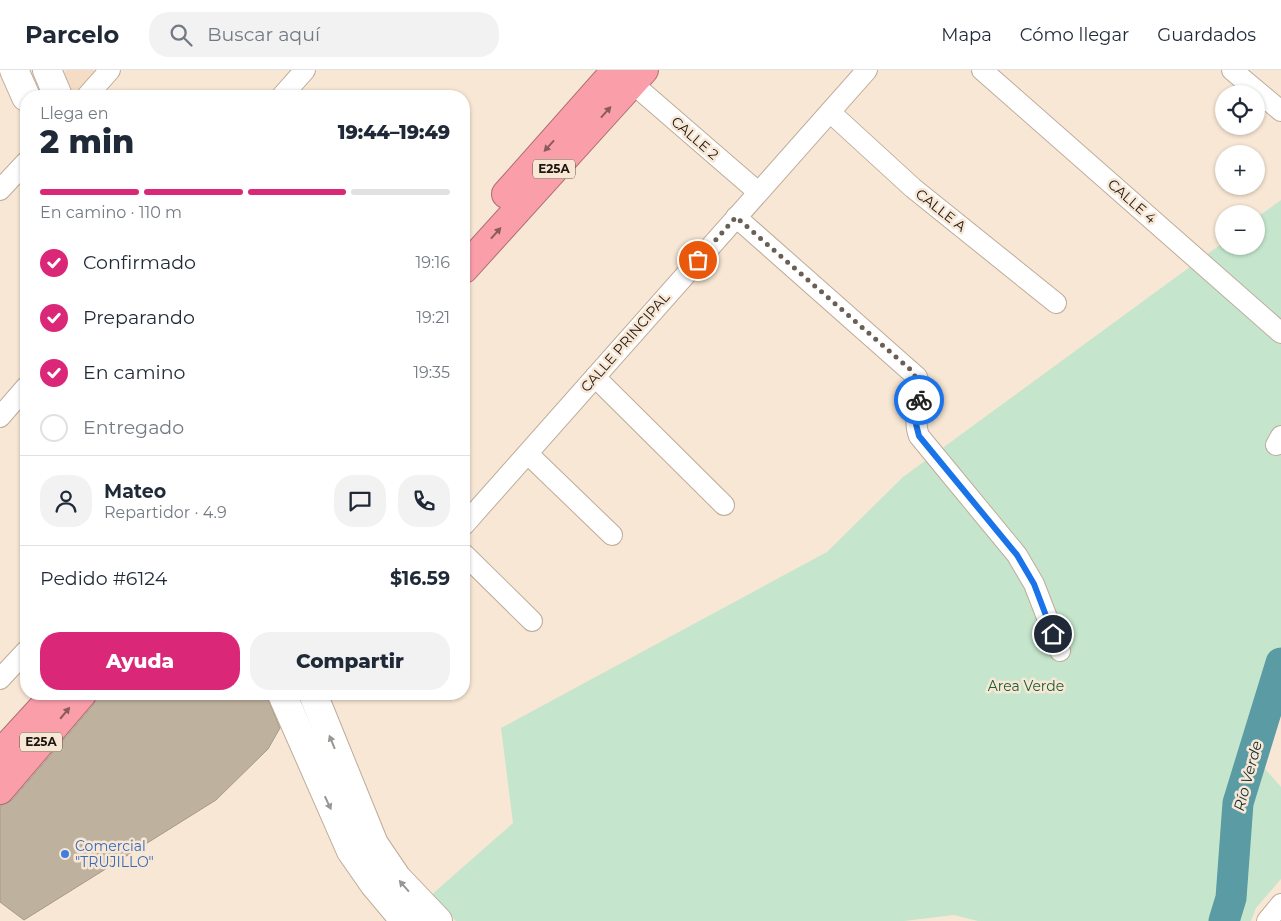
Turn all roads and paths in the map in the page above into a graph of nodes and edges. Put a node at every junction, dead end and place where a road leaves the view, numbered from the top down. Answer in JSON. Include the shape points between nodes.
{"nodes":[{"id":1,"x":14,"y":70,"type":"edge"},
{"id":2,"x":110,"y":70,"type":"edge"},
{"id":3,"x":305,"y":70,"type":"edge"},
{"id":4,"x":867,"y":70,"type":"edge"},
{"id":5,"x":982,"y":70,"type":"edge"},
{"id":6,"x":1232,"y":70,"type":"edge"},
{"id":7,"x":631,"y":74,"type":"edge"},
{"id":8,"x":23,"y":90,"type":"edge"},
{"id":9,"x":92,"y":90,"type":"edge"},
{"id":10,"x":287,"y":90,"type":"edge"},
{"id":11,"x":1281,"y":111,"type":"edge"},
{"id":12,"x":830,"y":112,"type":"junction"},
{"id":13,"x":20,"y":168,"type":"edge"},
{"id":14,"x":0,"y":190,"type":"edge"},
{"id":15,"x":758,"y":192,"type":"junction"},
{"id":16,"x":736,"y":217,"type":"junction"},
{"id":17,"x":470,"y":235,"type":"edge"},
{"id":18,"x":470,"y":262,"type":"edge"},
{"id":19,"x":1056,"y":303,"type":"dead end"},
{"id":20,"x":1281,"y":332,"type":"edge"},
{"id":21,"x":596,"y":377,"type":"junction"},
{"id":22,"x":20,"y":394,"type":"edge"},
{"id":23,"x":0,"y":417,"type":"edge"},
{"id":24,"x":528,"y":454,"type":"junction"},
{"id":25,"x":724,"y":505,"type":"dead end"},
{"id":26,"x":470,"y":518,"type":"edge"},
{"id":27,"x":612,"y":535,"type":"dead end"},
{"id":28,"x":470,"y":560,"type":"edge"},
{"id":29,"x":532,"y":621,"type":"dead end"},
{"id":30,"x":1060,"y":651,"type":"dead end"},
{"id":31,"x":20,"y":657,"type":"edge"},
{"id":32,"x":0,"y":679,"type":"edge"},
{"id":33,"x":50,"y":700,"type":"edge"},
{"id":34,"x":77,"y":700,"type":"edge"},
{"id":35,"x":316,"y":700,"type":"edge"},
{"id":36,"x":285,"y":701,"type":"edge"},
{"id":37,"x":0,"y":754,"type":"edge"},
{"id":38,"x":0,"y":790,"type":"edge"},
{"id":39,"x":1281,"y":904,"type":"edge"},
{"id":40,"x":405,"y":921,"type":"edge"},
{"id":41,"x":438,"y":921,"type":"edge"},
{"id":42,"x":1267,"y":921,"type":"edge"}],
"edges":[{"from":1,"to":8,"type":"street"},
{"from":2,"to":9,"type":"street"},
{"from":3,"to":10,"type":"street"},
{"from":4,"to":12,"type":"street","name":"CALLE PRINCIPAL"},
{"from":5,"to":20,"type":"street","name":"CALLE 4"},
{"from":6,"to":11,"type":"street"},
{"from":7,"to":15,"type":"street","name":"CALLE 2"},
{"from":7,"to":17,"type":"highway","number":"E25A","one_way":true},
{"from":18,"to":7,"type":"highway","number":"E25A","one_way":true},
{"from":12,"to":15,"type":"street","name":"CALLE PRINCIPAL"},
{"from":12,"to":19,"type":"street","name":"CALLE A","via":[[913,188]]},
{"from":13,"to":14,"type":"street"},
{"from":15,"to":16,"type":"street","name":"CALLE PRINCIPAL"},
{"from":16,"to":21,"type":"street","name":"CALLE PRINCIPAL"},
{"from":16,"to":30,"type":"street","via":[[917,377],[920,392],[915,420],[919,436],[1017,555],[1034,584]]},
{"from":21,"to":24,"type":"street","name":"CALLE PRINCIPAL"},
{"from":21,"to":25,"type":"street"},
{"from":22,"to":23,"type":"street"},
{"from":24,"to":26,"type":"street","name":"CALLE PRINCIPAL"},
{"from":24,"to":27,"type":"street"},
{"from":28,"to":29,"type":"street"},
{"from":31,"to":32,"type":"street"},
{"from":33,"to":37,"type":"highway","number":"E25A"},
{"from":38,"to":34,"type":"highway","number":"E25A","one_way":true},
{"from":41,"to":35,"type":"street","one_way":true,"via":[[397,878],[374,844]]},
{"from":36,"to":40,"type":"street","one_way":true,"via":[[351,851]]},
{"from":39,"to":42,"type":"street"}]}
